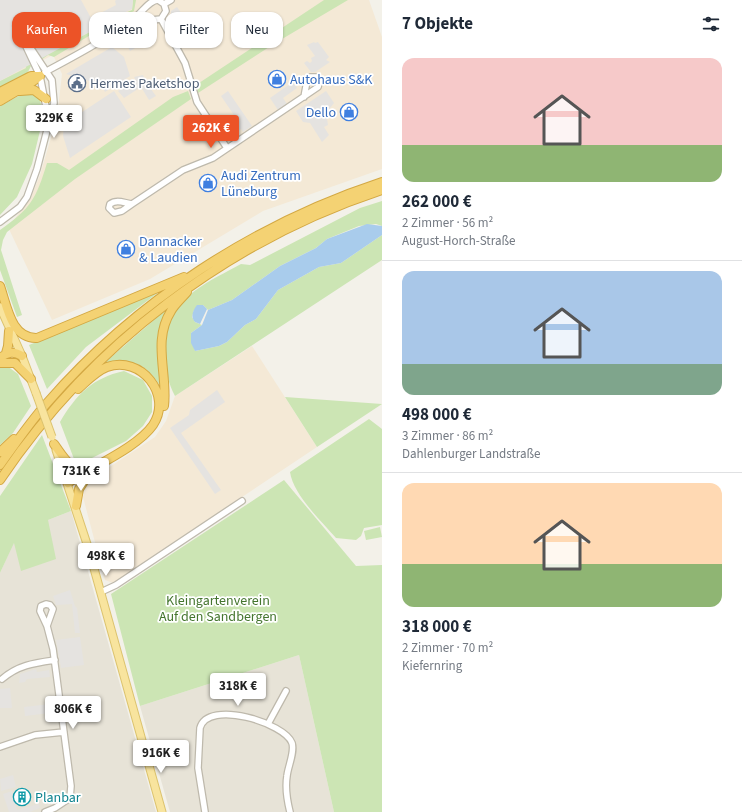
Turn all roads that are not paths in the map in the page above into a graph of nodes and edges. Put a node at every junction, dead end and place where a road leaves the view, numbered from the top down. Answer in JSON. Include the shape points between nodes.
{"nodes":[{"id":1,"x":157,"y":0,"type":"edge"},
{"id":2,"x":171,"y":0,"type":"edge"},
{"id":3,"x":147,"y":4,"type":"edge"},
{"id":4,"x":164,"y":4,"type":"junction"},
{"id":5,"x":138,"y":12,"type":"edge"},
{"id":6,"x":157,"y":19,"type":"edge"},
{"id":7,"x":161,"y":19,"type":"junction"},
{"id":8,"x":89,"y":48,"type":"edge"},
{"id":9,"x":47,"y":71,"type":"junction"},
{"id":10,"x":40,"y":76,"type":"junction"},
{"id":11,"x":17,"y":91,"type":"junction"},
{"id":12,"x":0,"y":92,"type":"edge"},
{"id":13,"x":304,"y":97,"type":"dead end"},
{"id":14,"x":46,"y":99,"type":"junction"},
{"id":15,"x":0,"y":101,"type":"edge"},
{"id":16,"x":49,"y":120,"type":"junction"},
{"id":17,"x":227,"y":148,"type":"junction"},
{"id":18,"x":382,"y":182,"type":"edge"},
{"id":19,"x":382,"y":190,"type":"edge"},
{"id":20,"x":132,"y":204,"type":"dead end"},
{"id":21,"x":0,"y":222,"type":"edge"},
{"id":22,"x":193,"y":279,"type":"junction"},
{"id":23,"x":0,"y":286,"type":"edge"},
{"id":24,"x":0,"y":307,"type":"edge"},
{"id":25,"x":12,"y":329,"type":"junction"},
{"id":26,"x":3,"y":356,"type":"edge"},
{"id":27,"x":22,"y":356,"type":"junction"},
{"id":28,"x":0,"y":362,"type":"edge"},
{"id":29,"x":31,"y":380,"type":"junction"},
{"id":30,"x":53,"y":410,"type":"junction"},
{"id":31,"x":28,"y":426,"type":"junction"},
{"id":32,"x":53,"y":440,"type":"junction"},
{"id":33,"x":0,"y":452,"type":"edge"},
{"id":34,"x":0,"y":465,"type":"edge"},
{"id":35,"x":94,"y":468,"type":"junction"},
{"id":36,"x":86,"y":478,"type":"junction"},
{"id":37,"x":0,"y":480,"type":"edge"},
{"id":38,"x":68,"y":483,"type":"junction"},
{"id":39,"x":242,"y":502,"type":"dead end"},
{"id":40,"x":76,"y":509,"type":"junction"},
{"id":41,"x":101,"y":592,"type":"junction"},
{"id":42,"x":47,"y":626,"type":"dead end"},
{"id":43,"x":55,"y":660,"type":"junction"},
{"id":44,"x":2,"y":678,"type":"dead end"},
{"id":45,"x":286,"y":691,"type":"dead end"},
{"id":46,"x":268,"y":724,"type":"junction"},
{"id":47,"x":64,"y":732,"type":"junction"},
{"id":48,"x":0,"y":747,"type":"edge"},
{"id":49,"x":160,"y":811,"type":"edge"},
{"id":50,"x":46,"y":812,"type":"edge"},
{"id":51,"x":205,"y":812,"type":"edge"},
{"id":52,"x":290,"y":812,"type":"edge"}],
"edges":[{"from":1,"to":3,"type":"street"},
{"from":1,"to":4,"type":"street"},
{"from":2,"to":4,"type":"street"},
{"from":3,"to":5,"type":"street"},
{"from":4,"to":7,"type":"street","via":[[165,14]]},
{"from":6,"to":7,"type":"street"},
{"from":7,"to":17,"type":"street","via":[[185,63],[197,102]]},
{"from":8,"to":9,"type":"street"},
{"from":9,"to":10,"type":"street"},
{"from":9,"to":10,"type":"street","via":[[16,26]]},
{"from":9,"to":16,"type":"street","via":[[54,91],[54,103]]},
{"from":10,"to":11,"type":"highway"},
{"from":10,"to":12,"type":"highway","via":[[31,76]]},
{"from":10,"to":14,"type":"street"},
{"from":11,"to":14,"type":"highway","via":[[34,90]]},
{"from":11,"to":15,"type":"highway"},
{"from":13,"to":17,"type":"street"},
{"from":14,"to":16,"type":"street"},
{"from":16,"to":21,"type":"street","via":[[27,197]]},
{"from":17,"to":20,"type":"street","via":[[206,162],[183,170]]},
{"from":18,"to":22,"type":"highway","via":[[339,197],[290,219],[232,250]]},
{"from":19,"to":22,"type":"highway","via":[[293,226]]},
{"from":22,"to":25,"type":"highway","via":[[183,277],[37,338],[24,336]]},
{"from":22,"to":30,"type":"highway","via":[[117,344],[77,382]]},
{"from":22,"to":31,"type":"highway","via":[[154,302],[111,338]]},
{"from":22,"to":36,"type":"highway","via":[[171,311],[163,331],[163,413],[156,426],[143,439]]},
{"from":23,"to":25,"type":"highway"},
{"from":24,"to":25,"type":"main road"},
{"from":25,"to":26,"type":"highway"},
{"from":25,"to":27,"type":"main road"},
{"from":26,"to":27,"type":"highway","via":[[13,352]]},
{"from":27,"to":29,"type":"main road"},
{"from":28,"to":29,"type":"highway","via":[[15,363]]},
{"from":29,"to":32,"type":"main road","bridge":true},
{"from":30,"to":35,"type":"highway","via":[[107,367],[131,367],[153,382],[160,404],[154,424],[141,437]]},
{"from":30,"to":37,"type":"highway"},
{"from":31,"to":33,"type":"highway"},
{"from":31,"to":34,"type":"highway"},
{"from":32,"to":35,"type":"highway","via":[[71,466],[81,470]]},
{"from":32,"to":38,"type":"main road"},
{"from":35,"to":38,"type":"highway"},
{"from":36,"to":38,"type":"highway"},
{"from":36,"to":40,"type":"highway","via":[[78,489]]},
{"from":38,"to":40,"type":"main road"},
{"from":39,"to":41,"type":"street","via":[[122,581]]},
{"from":40,"to":41,"type":"main road"},
{"from":41,"to":49,"type":"main road"},
{"from":42,"to":43,"type":"street"},
{"from":43,"to":44,"type":"street","via":[[18,667]]},
{"from":43,"to":47,"type":"street"},
{"from":45,"to":46,"type":"street"},
{"from":46,"to":51,"type":"street","via":[[245,716],[222,715],[206,718],[202,722],[198,768]]},
{"from":46,"to":52,"type":"street","via":[[292,742],[293,749],[286,777]]},
{"from":47,"to":48,"type":"street","via":[[35,735]]},
{"from":47,"to":50,"type":"street","via":[[70,774],[70,798]]}]}
